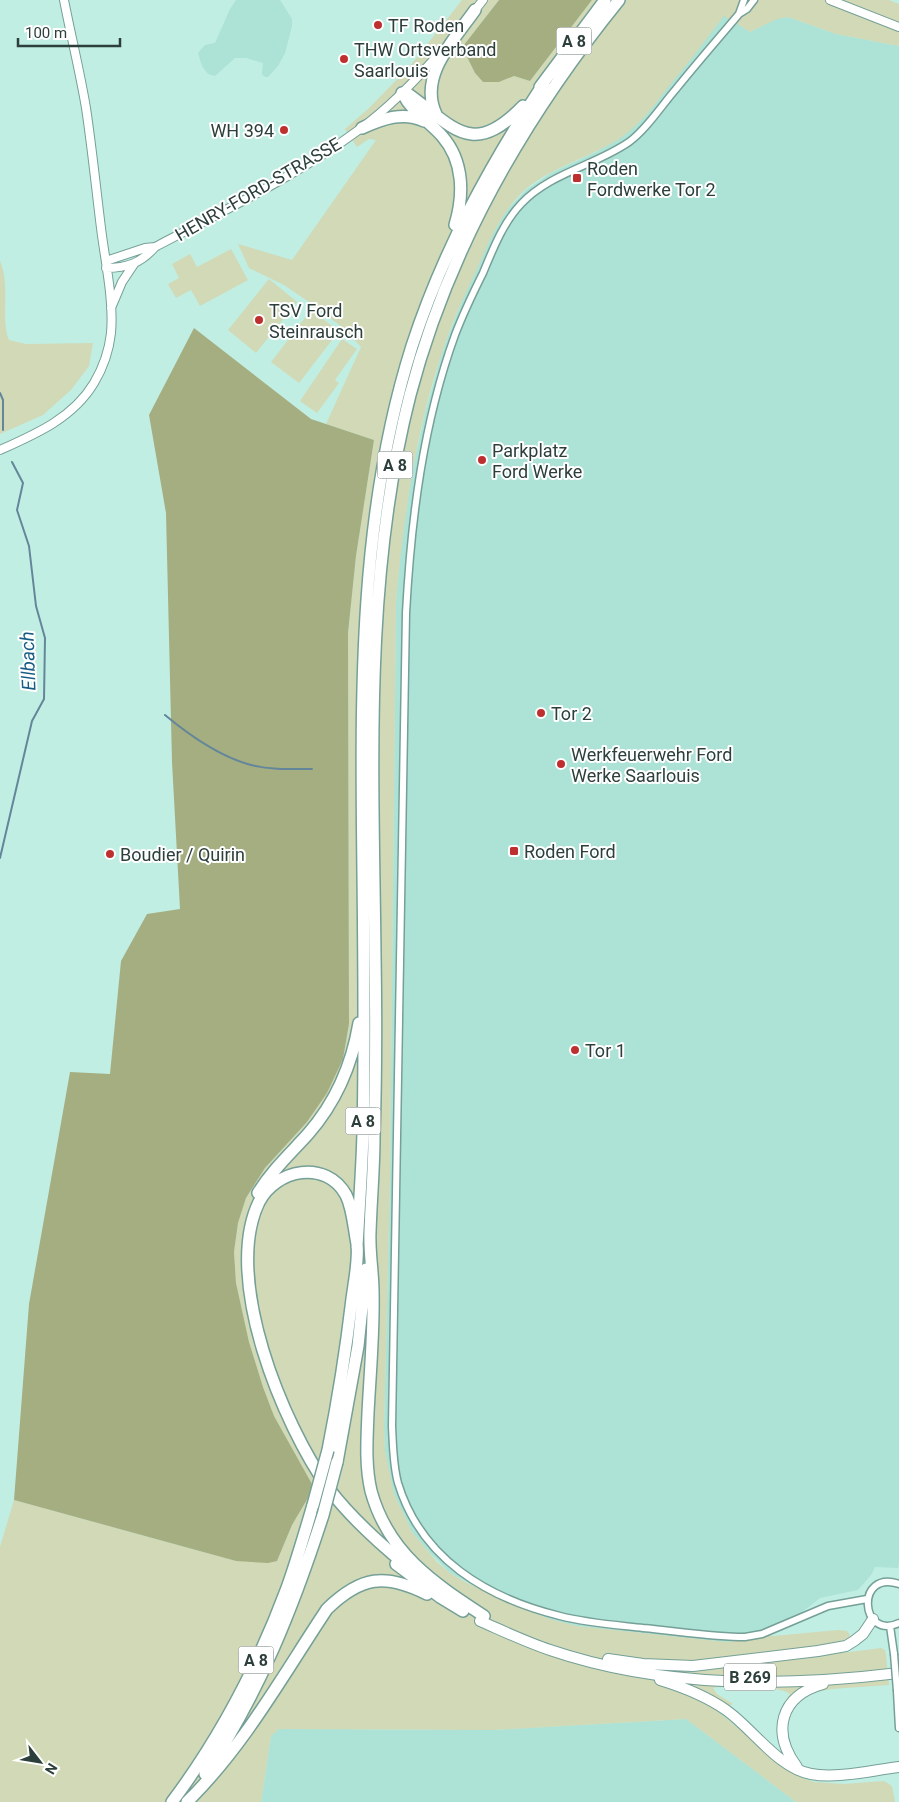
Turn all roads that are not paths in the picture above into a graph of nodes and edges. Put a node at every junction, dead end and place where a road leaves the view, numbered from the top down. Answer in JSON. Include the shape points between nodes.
{"nodes":[{"id":1,"x":64,"y":0,"type":"edge"},
{"id":2,"x":483,"y":0,"type":"edge"},
{"id":3,"x":754,"y":0,"type":"edge"},
{"id":4,"x":830,"y":0,"type":"edge"},
{"id":5,"x":744,"y":1,"type":"edge"},
{"id":6,"x":613,"y":2,"type":"edge"},
{"id":7,"x":475,"y":10,"type":"junction"},
{"id":8,"x":739,"y":14,"type":"junction"},
{"id":9,"x":899,"y":27,"type":"edge"},
{"id":10,"x":544,"y":83,"type":"junction"},
{"id":11,"x":402,"y":92,"type":"junction"},
{"id":12,"x":433,"y":120,"type":"junction"},
{"id":13,"x":362,"y":128,"type":"junction"},
{"id":14,"x":155,"y":247,"type":"junction"},
{"id":15,"x":444,"y":262,"type":"junction"},
{"id":16,"x":106,"y":264,"type":"junction"},
{"id":17,"x":134,"y":264,"type":"junction"},
{"id":18,"x":111,"y":310,"type":"junction"},
{"id":19,"x":0,"y":450,"type":"edge"},
{"id":20,"x":364,"y":994,"type":"junction"},
{"id":21,"x":369,"y":1235,"type":"junction"},
{"id":22,"x":357,"y":1247,"type":"junction"},
{"id":23,"x":899,"y":1584,"type":"edge"},
{"id":24,"x":868,"y":1598,"type":"junction"},
{"id":25,"x":482,"y":1618,"type":"junction"},
{"id":26,"x":872,"y":1619,"type":"junction"},
{"id":27,"x":899,"y":1623,"type":"edge"},
{"id":28,"x":890,"y":1626,"type":"junction"},
{"id":29,"x":600,"y":1661,"type":"junction"},
{"id":30,"x":899,"y":1672,"type":"edge"},
{"id":31,"x":850,"y":1679,"type":"junction"},
{"id":32,"x":899,"y":1728,"type":"edge"},
{"id":33,"x":899,"y":1767,"type":"edge"},
{"id":34,"x":802,"y":1771,"type":"junction"},
{"id":35,"x":172,"y":1802,"type":"edge"},
{"id":36,"x":187,"y":1802,"type":"edge"}],
"edges":[{"from":1,"to":16,"type":"street","via":[[85,106]]},
{"from":2,"to":7,"type":"street","name":"HENRY-FORD-STRASSE"},
{"from":3,"to":8,"type":"street"},
{"from":4,"to":9,"type":"street"},
{"from":5,"to":8,"type":"street"},
{"from":6,"to":10,"type":"highway","number":"A 8"},
{"from":6,"to":21,"type":"highway","name":"A 8","number":"A 8","via":[[525,133],[476,220],[435,316],[412,390],[394,469],[382,550],[375,639],[372,753],[376,1049]]},
{"from":7,"to":11,"type":"street","name":"HENRY-FORD-STRASSE"},
{"from":7,"to":12,"type":"highway","via":[[433,75]]},
{"from":8,"to":24,"type":"street","via":[[630,142],[546,184],[514,211],[461,319],[436,402],[416,502],[406,613],[394,1454],[398,1482],[405,1500],[432,1547],[469,1578],[538,1610],[601,1623],[745,1637],[762,1634],[828,1606]]},
{"from":10,"to":12,"type":"highway","via":[[507,122],[494,130],[471,134]]},
{"from":10,"to":15,"type":"highway","name":"A 8","number":"A 8","via":[[491,167]]},
{"from":11,"to":12,"type":"highway","via":[[408,94]]},
{"from":11,"to":13,"type":"street","name":"HENRY-FORD-STRASSE"},
{"from":12,"to":13,"type":"highway","via":[[400,116],[384,118]]},
{"from":12,"to":15,"type":"highway","via":[[457,161],[460,179],[459,211]]},
{"from":13,"to":14,"type":"street","name":"HENRY-FORD-STRASSE","via":[[306,165]]},
{"from":14,"to":16,"type":"street","name":"HENRY-FORD-STRASSE"},
{"from":14,"to":17,"type":"street","name":"HENRY-FORD-STRASSE","via":[[148,256]]},
{"from":15,"to":20,"type":"highway","name":"A 8","number":"A 8","via":[[412,347],[388,437],[376,508],[367,591],[362,691]]},
{"from":16,"to":17,"type":"street","name":"HENRY-FORD-STRASSE","via":[[126,267]]},
{"from":16,"to":18,"type":"street"},
{"from":17,"to":18,"type":"street","via":[[122,282]]},
{"from":18,"to":19,"type":"street","via":[[106,356],[86,394],[56,422]]},
{"from":20,"to":22,"type":"highway","name":"A 8","number":"A 8","via":[[363,1136]]},
{"from":20,"to":25,"type":"highway","via":[[351,1058],[336,1094],[326,1112],[265,1181],[254,1199],[243,1236],[246,1296],[261,1360],[275,1401],[297,1448],[326,1494],[352,1524],[389,1558],[440,1597]]},
{"from":21,"to":25,"type":"highway","via":[[373,1292],[366,1453],[378,1513],[413,1564]]},
{"from":21,"to":36,"type":"highway","number":"A 8","bridge":true,"via":[[358,1346],[323,1515],[297,1593],[263,1672]]},
{"from":22,"to":25,"type":"highway","via":[[346,1195],[339,1186],[319,1174],[309,1172],[286,1176],[267,1190],[259,1202],[249,1239],[249,1276],[258,1327],[274,1385],[314,1467],[356,1520],[430,1584]]},
{"from":22,"to":35,"type":"highway","number":"A 8","bridge":true,"via":[[347,1343],[328,1450],[314,1505],[286,1589],[252,1667],[219,1731]]},
{"from":23,"to":24,"type":"street","via":[[882,1583]]},
{"from":24,"to":26,"type":"street"},
{"from":25,"to":29,"type":"main road","name":"B 269","number":"B 269"},
{"from":25,"to":36,"type":"highway","via":[[397,1581],[370,1582],[352,1588],[327,1609],[232,1750]]},
{"from":26,"to":28,"type":"street"},
{"from":26,"to":29,"type":"main road","via":[[863,1634],[846,1646],[818,1651],[692,1666]]},
{"from":27,"to":28,"type":"street"},
{"from":28,"to":32,"type":"street","bridge":true},
{"from":29,"to":30,"type":"main road","name":"B 269","number":"B 269","via":[[670,1672],[730,1676]]},
{"from":29,"to":31,"type":"main road","via":[[641,1672],[696,1679]]},
{"from":29,"to":34,"type":"main road","via":[[702,1696],[726,1710],[779,1758]]},
{"from":30,"to":31,"type":"main road"},
{"from":31,"to":34,"type":"main road","via":[[811,1687],[801,1692],[788,1707],[782,1724],[784,1743]]},
{"from":33,"to":34,"type":"main road","via":[[821,1775]]}]}
